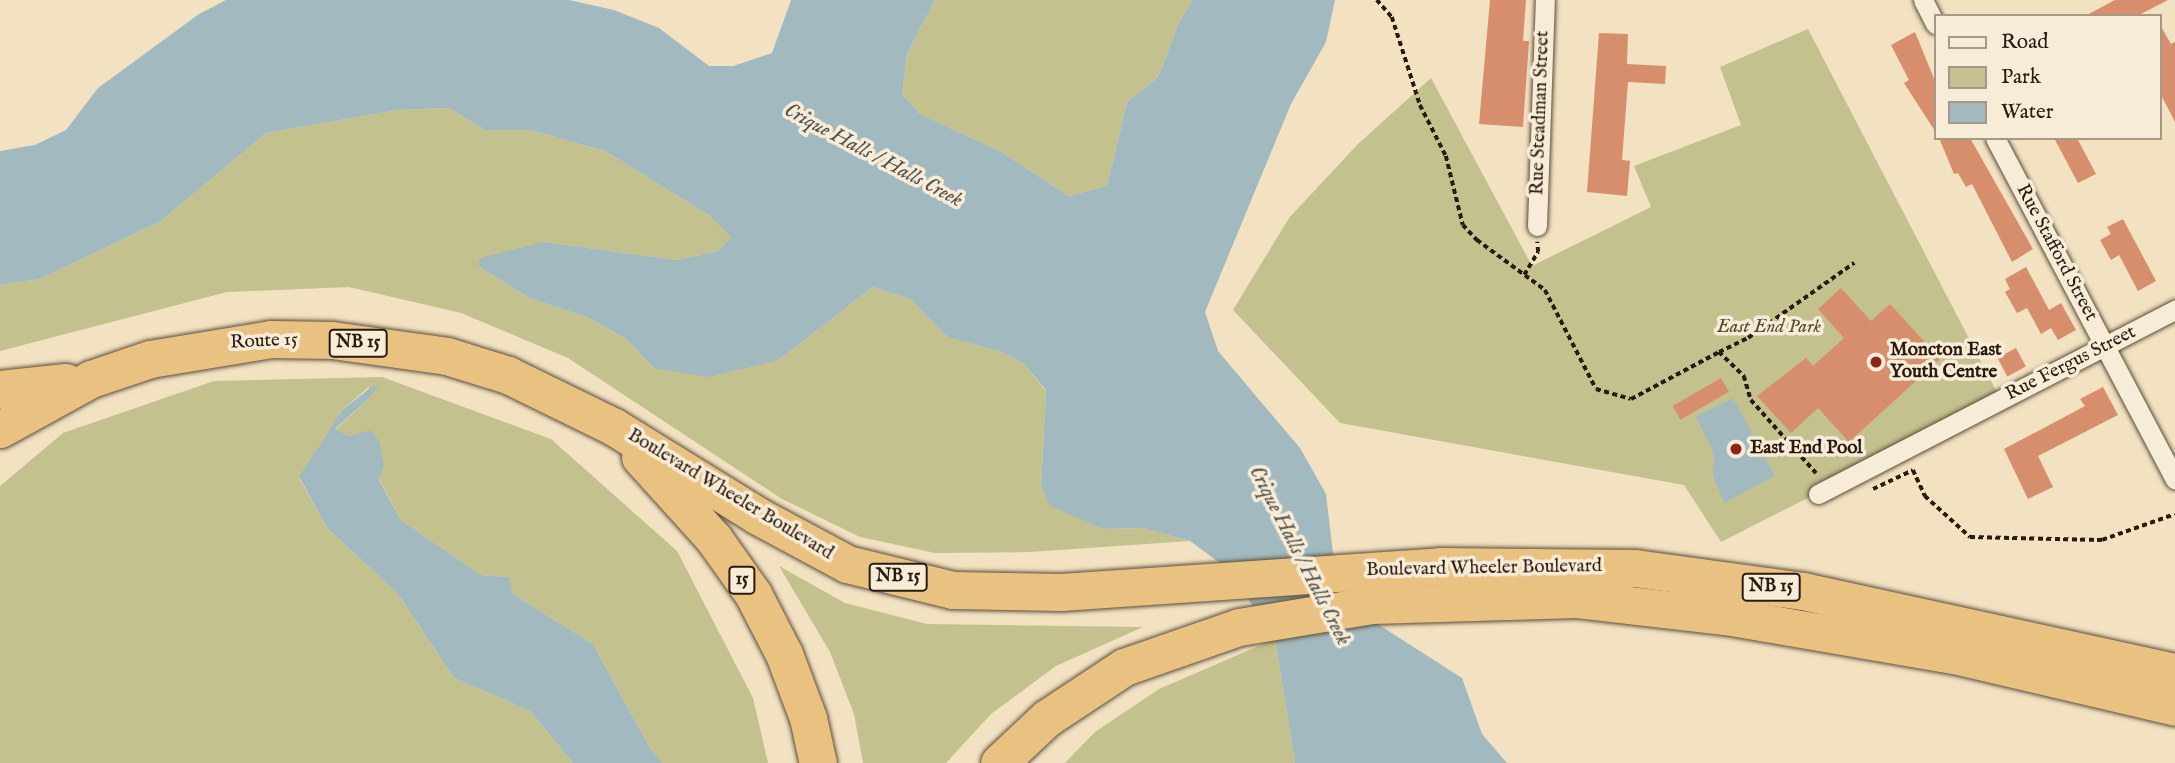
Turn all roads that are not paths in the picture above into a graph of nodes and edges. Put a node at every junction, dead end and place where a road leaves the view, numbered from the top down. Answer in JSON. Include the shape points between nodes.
{"nodes":[{"id":1,"x":1545,"y":0,"type":"edge"},
{"id":2,"x":1923,"y":0,"type":"edge"},
{"id":3,"x":1934,"y":22,"type":"edge"},
{"id":4,"x":1996,"y":140,"type":"edge"},
{"id":5,"x":1537,"y":226,"type":"road end"},
{"id":6,"x":2175,"y":310,"type":"edge"},
{"id":7,"x":2105,"y":346,"type":"junction"},
{"id":8,"x":92,"y":379,"type":"junction"},
{"id":9,"x":0,"y":389,"type":"edge"},
{"id":10,"x":614,"y":427,"type":"junction"},
{"id":11,"x":0,"y":429,"type":"edge"},
{"id":12,"x":2175,"y":479,"type":"edge"},
{"id":13,"x":1824,"y":492,"type":"road end"},
{"id":14,"x":2175,"y":672,"type":"edge"},
{"id":15,"x":2175,"y":707,"type":"edge"},
{"id":16,"x":818,"y":763,"type":"edge"},
{"id":17,"x":999,"y":763,"type":"edge"}],
"edges":[{"from":1,"to":5,"type":"street","name":"Rue Steadman Street"},
{"from":2,"to":3,"type":"street"},
{"from":4,"to":7,"type":"street","name":"Rue Stafford Street"},
{"from":6,"to":7,"type":"street","name":"Rue Fergus Street"},
{"from":7,"to":12,"type":"street","name":"Rue Stafford Street"},
{"from":7,"to":13,"type":"street","name":"Rue Fergus Street"},
{"from":8,"to":9,"type":"highway","number":"NB 15"},
{"from":8,"to":10,"type":"highway","name":"Route 15","number":"NB 15","via":[[150,359],[209,346],[271,339],[332,340],[471,363],[508,374]]},
{"from":8,"to":11,"type":"highway","name":"Route 15","number":"NB 15"},
{"from":10,"to":14,"type":"highway","name":"Boulevard Wheeler Boulevard","number":"NB 15","via":[[758,516],[848,564],[953,590],[1061,592],[1440,566],[1635,568],[1804,591]]},
{"from":10,"to":16,"type":"highway","number":"15","via":[[713,539],[753,594],[784,654],[808,718]]},
{"from":15,"to":17,"type":"highway","name":"Boulevard Wheeler Boulevard","number":"NB 15","via":[[1954,655],[1725,616],[1577,599],[1373,605],[1239,626],[1124,667],[1047,718]]}]}
